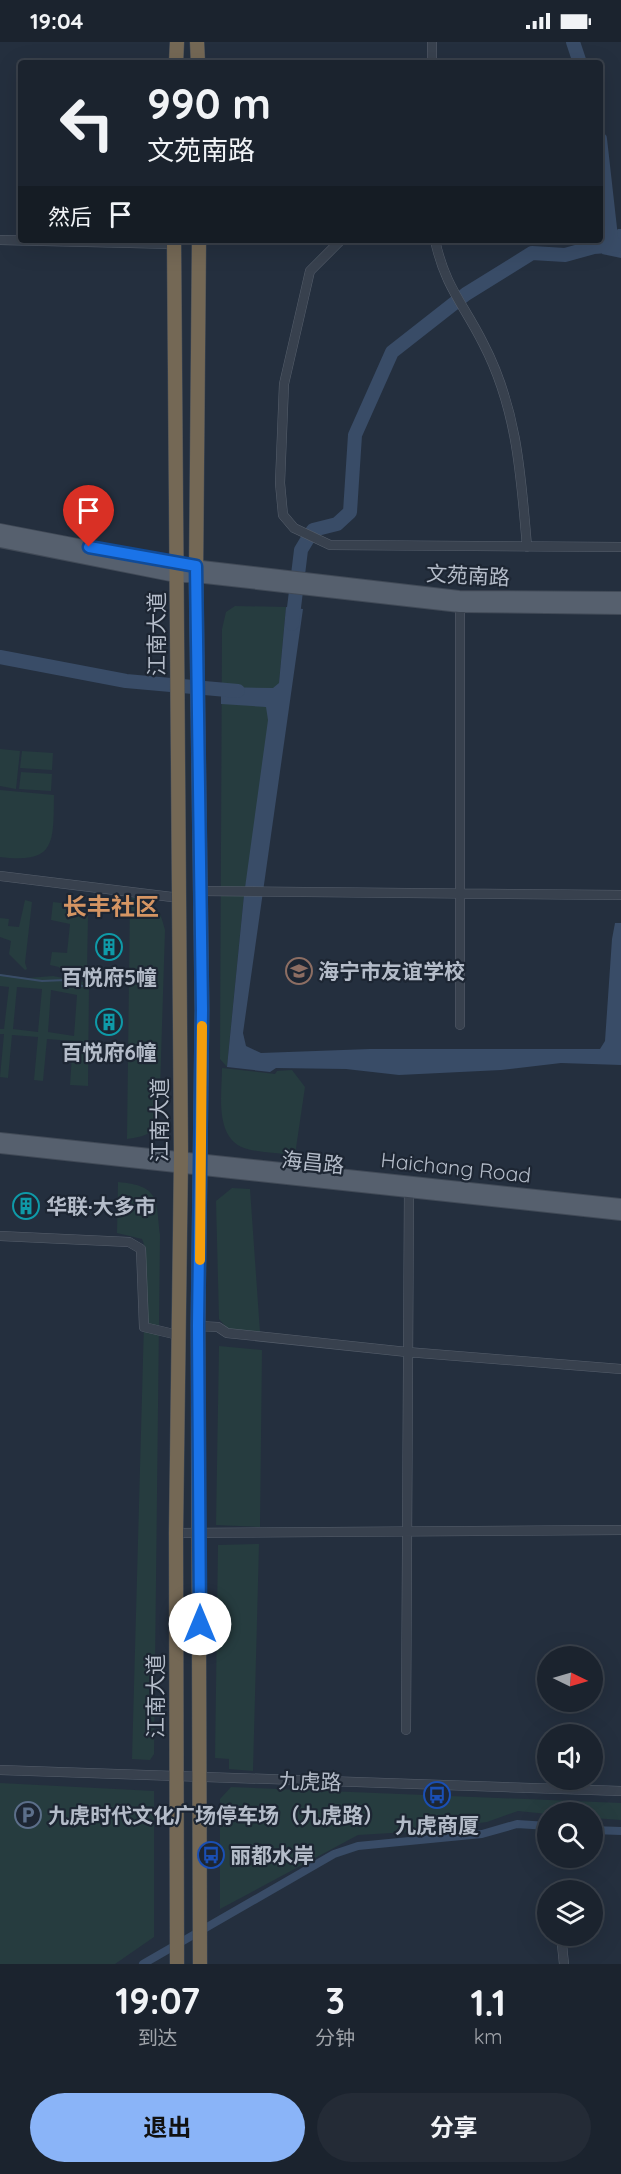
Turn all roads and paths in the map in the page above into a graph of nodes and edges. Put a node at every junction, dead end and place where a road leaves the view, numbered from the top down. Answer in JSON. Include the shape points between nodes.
{"nodes":[{"id":1,"x":177,"y":42,"type":"edge"},
{"id":2,"x":197,"y":42,"type":"edge"},
{"id":3,"x":432,"y":42,"type":"edge"},
{"id":4,"x":176,"y":60,"type":"edge"},
{"id":5,"x":198,"y":60,"type":"edge"},
{"id":6,"x":432,"y":60,"type":"edge"},
{"id":7,"x":0,"y":240,"type":"edge"},
{"id":8,"x":18,"y":240,"type":"edge"},
{"id":9,"x":173,"y":243,"type":"edge"},
{"id":10,"x":199,"y":243,"type":"edge"},
{"id":11,"x":338,"y":243,"type":"edge"},
{"id":12,"x":436,"y":243,"type":"edge"},
{"id":13,"x":0,"y":530,"type":"edge"},
{"id":14,"x":0,"y":541,"type":"edge"},
{"id":15,"x":527,"y":547,"type":"junction"},
{"id":16,"x":621,"y":547,"type":"edge"},
{"id":17,"x":176,"y":570,"type":"junction"},
{"id":18,"x":196,"y":571,"type":"junction"},
{"id":19,"x":314,"y":585,"type":"junction"},
{"id":20,"x":621,"y":598,"type":"edge"},
{"id":21,"x":460,"y":606,"type":"junction"},
{"id":22,"x":621,"y":608,"type":"edge"},
{"id":23,"x":0,"y":876,"type":"edge"},
{"id":24,"x":199,"y":891,"type":"junction"},
{"id":25,"x":460,"y":892,"type":"junction"},
{"id":26,"x":621,"y":895,"type":"edge"},
{"id":27,"x":180,"y":898,"type":"junction"},
{"id":28,"x":460,"y":1025,"type":"dead end"},
{"id":29,"x":0,"y":1139,"type":"edge"},
{"id":30,"x":0,"y":1148,"type":"edge"},
{"id":31,"x":181,"y":1162,"type":"junction"},
{"id":32,"x":201,"y":1164,"type":"junction"},
{"id":33,"x":409,"y":1187,"type":"junction"},
{"id":34,"x":621,"y":1205,"type":"edge"},
{"id":35,"x":621,"y":1214,"type":"edge"},
{"id":36,"x":0,"y":1236,"type":"edge"},
{"id":37,"x":198,"y":1326,"type":"junction"},
{"id":38,"x":178,"y":1335,"type":"junction"},
{"id":39,"x":407,"y":1352,"type":"junction"},
{"id":40,"x":621,"y":1368,"type":"edge"},
{"id":41,"x":621,"y":1530,"type":"edge"},
{"id":42,"x":406,"y":1532,"type":"junction"},
{"id":43,"x":176,"y":1533,"type":"junction"},
{"id":44,"x":200,"y":1533,"type":"junction"},
{"id":45,"x":406,"y":1730,"type":"dead end"},
{"id":46,"x":0,"y":1770,"type":"edge"},
{"id":47,"x":176,"y":1777,"type":"junction"},
{"id":48,"x":201,"y":1778,"type":"junction"},
{"id":49,"x":621,"y":1791,"type":"edge"},
{"id":50,"x":562,"y":1946,"type":"edge"},
{"id":51,"x":177,"y":1963,"type":"edge"},
{"id":52,"x":200,"y":1964,"type":"edge"},
{"id":53,"x":564,"y":1964,"type":"edge"}],
"edges":[{"from":1,"to":4,"type":"highway"},
{"from":2,"to":5,"type":"highway"},
{"from":3,"to":6,"type":"street"},
{"from":7,"to":8,"type":"street"},
{"from":9,"to":17,"type":"highway","name":"江南大道"},
{"from":10,"to":18,"type":"highway","name":"江南大道"},
{"from":11,"to":15,"type":"street","via":[[310,271],[284,384],[280,483],[284,515],[296,529],[330,545]]},
{"from":12,"to":15,"type":"street","via":[[454,296],[483,343],[508,404],[520,455]]},
{"from":13,"to":17,"type":"main road"},
{"from":14,"to":17,"type":"main road"},
{"from":15,"to":16,"type":"street"},
{"from":17,"to":18,"type":"main road"},
{"from":17,"to":27,"type":"highway","name":"江南大道"},
{"from":18,"to":19,"type":"main road"},
{"from":18,"to":24,"type":"highway","name":"江南大道"},
{"from":19,"to":20,"type":"main road","name":"文苑南路","via":[[459,597]]},
{"from":19,"to":21,"type":"main road","name":"文苑南路"},
{"from":21,"to":22,"type":"main road","name":"文苑南路"},
{"from":21,"to":25,"type":"street"},
{"from":23,"to":27,"type":"street"},
{"from":24,"to":25,"type":"street","via":[[341,895]]},
{"from":24,"to":32,"type":"highway","name":"江南大道"},
{"from":25,"to":26,"type":"street"},
{"from":25,"to":28,"type":"street"},
{"from":27,"to":31,"type":"highway","name":"江南大道"},
{"from":29,"to":31,"type":"main road"},
{"from":30,"to":31,"type":"main road","name":"海昌路"},
{"from":31,"to":32,"type":"main road","name":"海昌路"},
{"from":31,"to":38,"type":"highway","name":"江南大道"},
{"from":32,"to":33,"type":"main road","name":"海昌路"},
{"from":32,"to":37,"type":"highway","name":"江南大道"},
{"from":33,"to":34,"type":"main road","name":"Haichang Road"},
{"from":33,"to":35,"type":"main road","name":"海昌路"},
{"from":33,"to":39,"type":"street"},
{"from":36,"to":38,"type":"street","via":[[129,1242],[141,1249],[144,1327]]},
{"from":37,"to":39,"type":"street","via":[[218,1327],[226,1333]]},
{"from":37,"to":44,"type":"highway","name":"江南大道"},
{"from":38,"to":43,"type":"highway","name":"江南大道"},
{"from":39,"to":40,"type":"street"},
{"from":39,"to":42,"type":"street"},
{"from":41,"to":42,"type":"street"},
{"from":42,"to":44,"type":"street"},
{"from":42,"to":45,"type":"street"},
{"from":43,"to":44,"type":"street"},
{"from":43,"to":47,"type":"highway","name":"江南大道"},
{"from":44,"to":48,"type":"highway","name":"江南大道"},
{"from":46,"to":47,"type":"street","name":"九虎路"},
{"from":47,"to":48,"type":"street","name":"九虎路"},
{"from":47,"to":51,"type":"highway","name":"江南大道"},
{"from":48,"to":49,"type":"street","name":"九虎路"},
{"from":48,"to":52,"type":"highway","name":"江南大道"},
{"from":50,"to":53,"type":"street"}]}
